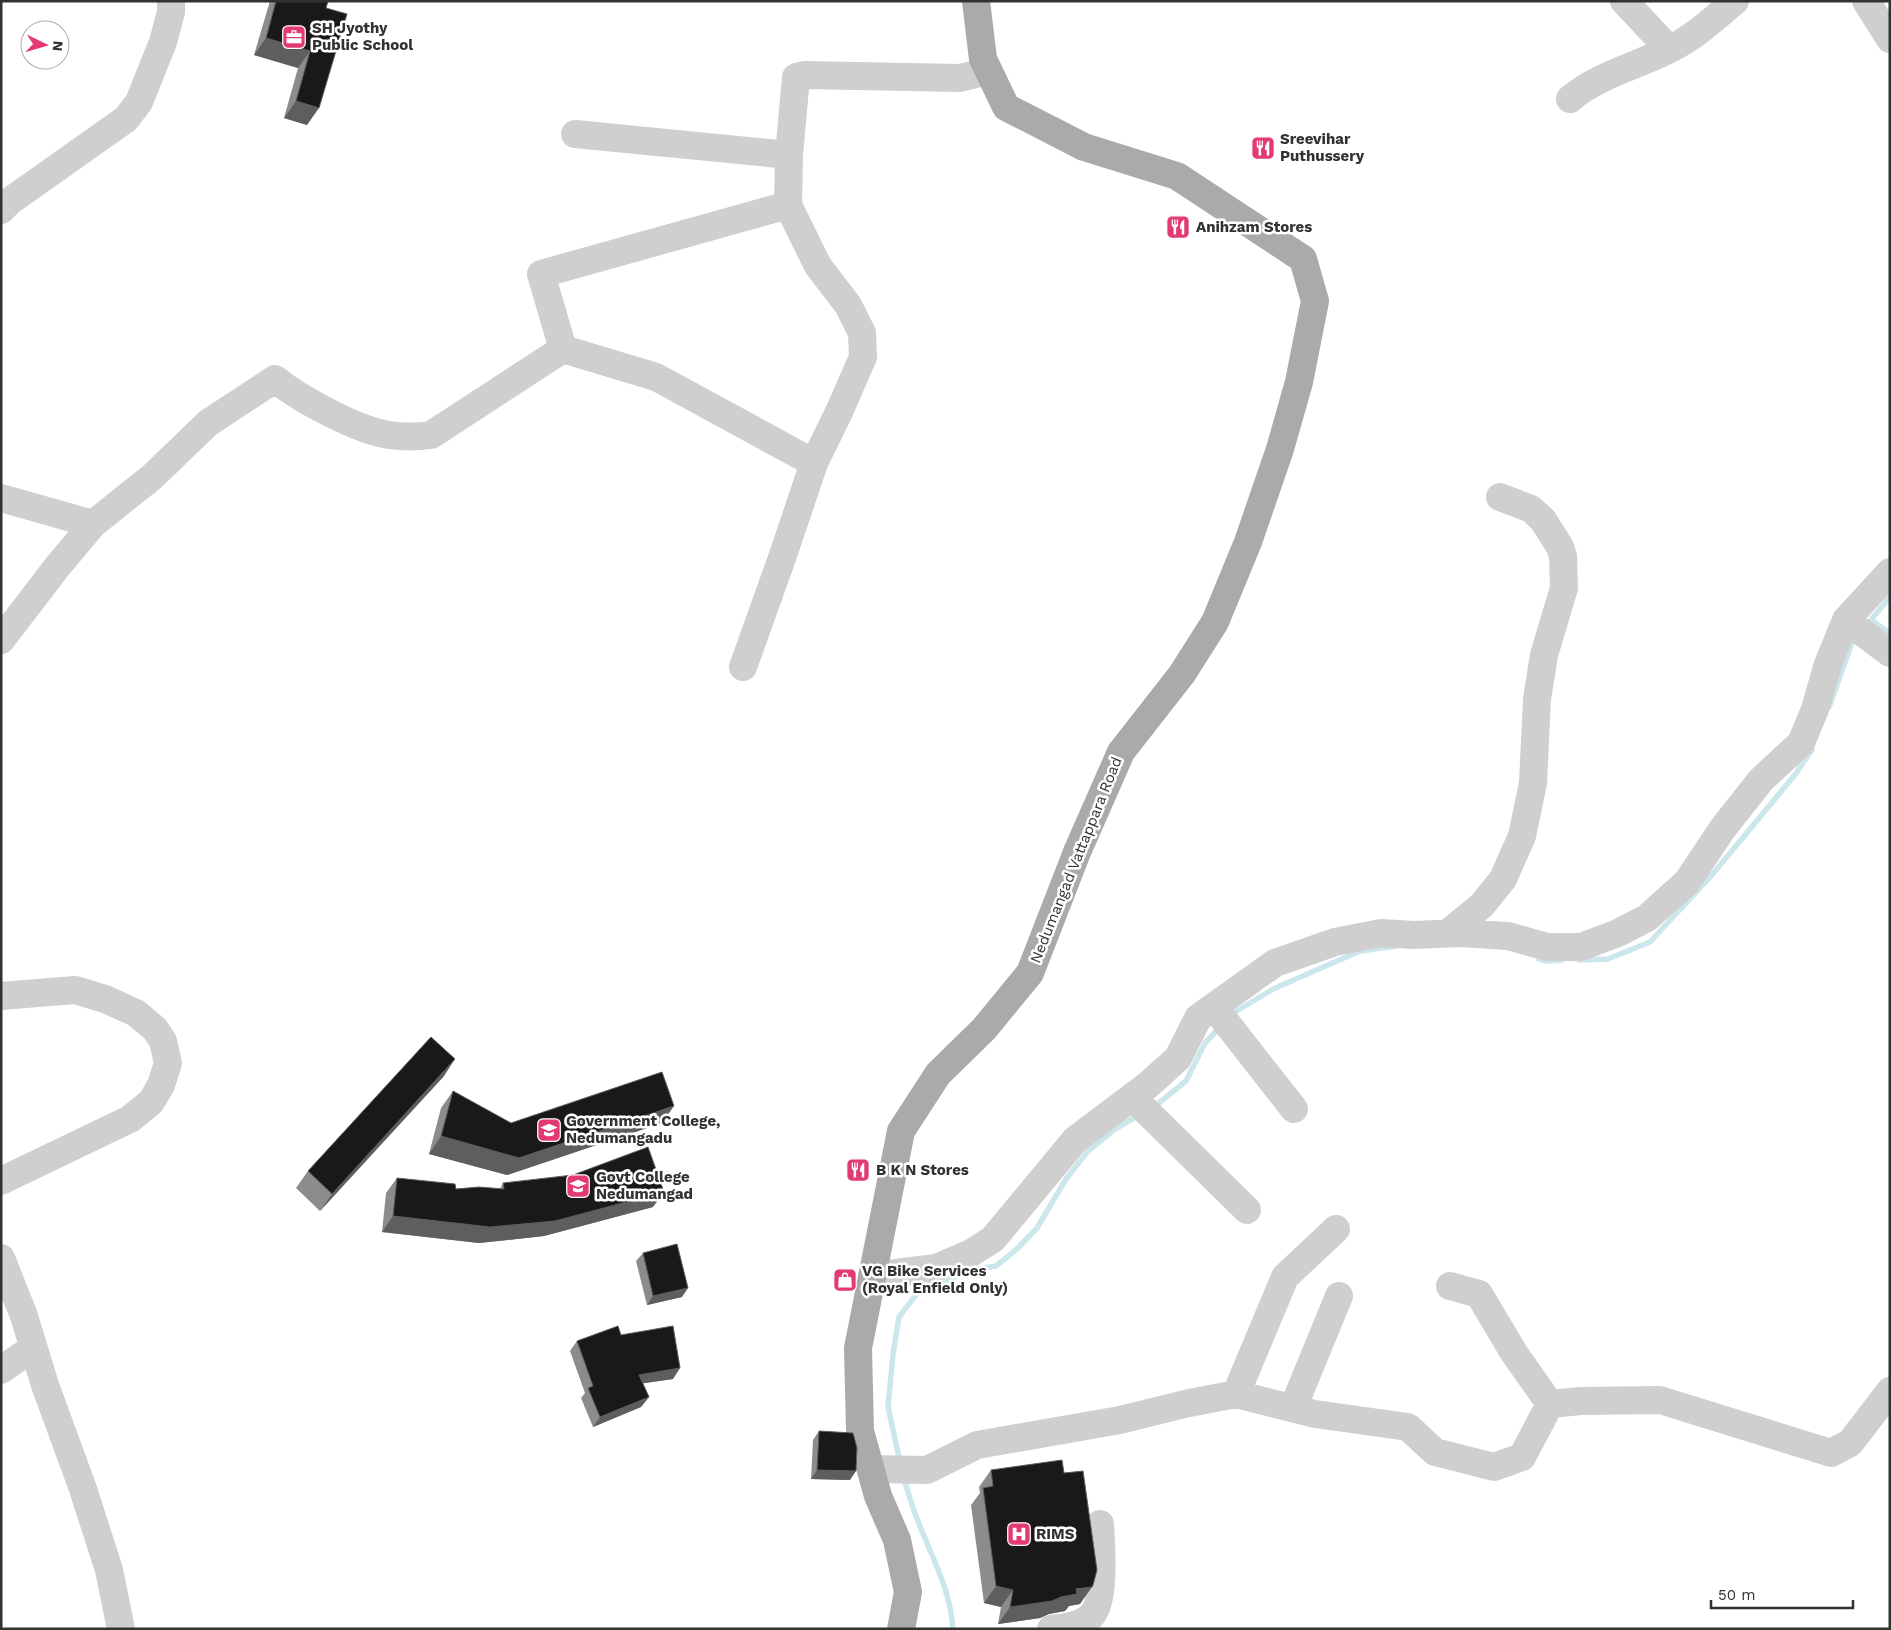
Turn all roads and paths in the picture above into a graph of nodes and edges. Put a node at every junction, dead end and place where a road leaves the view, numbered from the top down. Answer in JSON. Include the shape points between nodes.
{"nodes":[{"id":1,"x":170,"y":1,"type":"edge"},
{"id":2,"x":976,"y":1,"type":"edge"},
{"id":3,"x":1624,"y":1,"type":"edge"},
{"id":4,"x":1735,"y":1,"type":"edge"},
{"id":5,"x":1866,"y":1,"type":"edge"},
{"id":6,"x":1890,"y":39,"type":"edge"},
{"id":7,"x":1669,"y":50,"type":"junction"},
{"id":8,"x":988,"y":71,"type":"junction"},
{"id":9,"x":1570,"y":99,"type":"dead end"},
{"id":10,"x":575,"y":134,"type":"dead end"},
{"id":11,"x":790,"y":154,"type":"junction"},
{"id":12,"x":788,"y":205,"type":"junction"},
{"id":13,"x":1,"y":210,"type":"edge"},
{"id":14,"x":563,"y":349,"type":"junction"},
{"id":15,"x":814,"y":463,"type":"junction"},
{"id":16,"x":1500,"y":497,"type":"dead end"},
{"id":17,"x":1,"y":498,"type":"edge"},
{"id":18,"x":93,"y":524,"type":"junction"},
{"id":19,"x":1890,"y":572,"type":"edge"},
{"id":20,"x":1846,"y":620,"type":"junction"},
{"id":21,"x":1,"y":640,"type":"edge"},
{"id":22,"x":1883,"y":648,"type":"edge"},
{"id":23,"x":743,"y":667,"type":"dead end"},
{"id":24,"x":1448,"y":934,"type":"junction"},
{"id":25,"x":1,"y":996,"type":"edge"},
{"id":26,"x":1214,"y":1007,"type":"junction"},
{"id":27,"x":1132,"y":1097,"type":"junction"},
{"id":28,"x":1294,"y":1109,"type":"dead end"},
{"id":29,"x":1,"y":1181,"type":"edge"},
{"id":30,"x":1246,"y":1210,"type":"dead end"},
{"id":31,"x":1336,"y":1229,"type":"dead end"},
{"id":32,"x":2,"y":1260,"type":"edge"},
{"id":33,"x":872,"y":1276,"type":"junction"},
{"id":34,"x":1450,"y":1286,"type":"dead end"},
{"id":35,"x":1339,"y":1296,"type":"dead end"},
{"id":36,"x":34,"y":1348,"type":"junction"},
{"id":37,"x":1,"y":1370,"type":"edge"},
{"id":38,"x":1890,"y":1391,"type":"edge"},
{"id":39,"x":1236,"y":1394,"type":"junction"},
{"id":40,"x":1550,"y":1404,"type":"junction"},
{"id":41,"x":1293,"y":1408,"type":"junction"},
{"id":42,"x":871,"y":1469,"type":"junction"},
{"id":43,"x":1100,"y":1524,"type":"dead end"},
{"id":44,"x":121,"y":1629,"type":"edge"},
{"id":45,"x":900,"y":1629,"type":"edge"},
{"id":46,"x":1051,"y":1629,"type":"edge"}],
"edges":[{"from":1,"to":13,"type":"street","via":[[164,42],[139,102],[126,119]]},
{"from":2,"to":8,"type":"main road","name":"Nedumangad Vattappara Road","via":[[983,59]]},
{"from":3,"to":7,"type":"street"},
{"from":4,"to":7,"type":"street","via":[[1693,36]]},
{"from":5,"to":6,"type":"street"},
{"from":7,"to":9,"type":"street","via":[[1582,88]]},
{"from":8,"to":11,"type":"street","via":[[960,78],[796,77]]},
{"from":8,"to":33,"type":"main road","name":"Nedumangad Vattappara Road","via":[[1006,107],[1084,147],[1177,176],[1303,259],[1315,301],[1299,382],[1280,449],[1248,542],[1215,622],[1182,674],[1121,752],[1077,852],[1030,973],[984,1029],[938,1074],[901,1131]]},
{"from":10,"to":11,"type":"street"},
{"from":11,"to":12,"type":"street"},
{"from":12,"to":14,"type":"street","via":[[541,274]]},
{"from":12,"to":15,"type":"street","via":[[818,266],[848,305],[862,333],[863,357]]},
{"from":14,"to":15,"type":"street","via":[[656,377]]},
{"from":14,"to":18,"type":"street","via":[[431,435],[416,437],[387,435],[349,422],[292,393],[275,379],[208,423],[152,477]]},
{"from":15,"to":23,"type":"street"},
{"from":16,"to":24,"type":"street","via":[[1531,509],[1543,520],[1563,556],[1564,588],[1544,655],[1537,699],[1533,783],[1522,836],[1504,879],[1482,905]]},
{"from":17,"to":18,"type":"street"},
{"from":18,"to":21,"type":"street"},
{"from":19,"to":20,"type":"street"},
{"from":20,"to":22,"type":"street"},
{"from":20,"to":24,"type":"street","via":[[1801,743],[1761,780],[1723,828],[1687,882],[1647,918],[1581,947],[1547,946],[1508,936]]},
{"from":24,"to":26,"type":"street","via":[[1381,933],[1335,942],[1275,963]]},
{"from":25,"to":29,"type":"street","via":[[75,990],[105,999],[136,1013],[155,1029],[164,1040],[168,1063],[150,1102],[130,1119]]},
{"from":26,"to":27,"type":"street","via":[[1198,1018],[1178,1058]]},
{"from":26,"to":28,"type":"street"},
{"from":27,"to":30,"type":"street"},
{"from":27,"to":33,"type":"street","via":[[1075,1140],[993,1239],[971,1253],[936,1268]]},
{"from":31,"to":39,"type":"street","via":[[1285,1277]]},
{"from":32,"to":36,"type":"street"},
{"from":33,"to":42,"type":"main road","name":"Nedumangad Vattappara Road","via":[[858,1348],[860,1431]]},
{"from":34,"to":40,"type":"street","via":[[1479,1294],[1514,1353]]},
{"from":35,"to":41,"type":"street"},
{"from":36,"to":37,"type":"street"},
{"from":36,"to":44,"type":"street","via":[[106,1561]]},
{"from":38,"to":40,"type":"street","via":[[1850,1443],[1831,1453],[1660,1400]]},
{"from":39,"to":41,"type":"street"},
{"from":39,"to":42,"type":"street","via":[[1120,1420],[977,1445],[927,1470]]},
{"from":40,"to":41,"type":"street","via":[[1522,1457],[1494,1467],[1435,1452],[1408,1428]]},
{"from":42,"to":45,"type":"main road","name":"Nedumangad Vattappara Road","via":[[896,1540],[908,1592]]},
{"from":43,"to":46,"type":"street","via":[[1100,1598],[1092,1616],[1069,1627]]}]}
